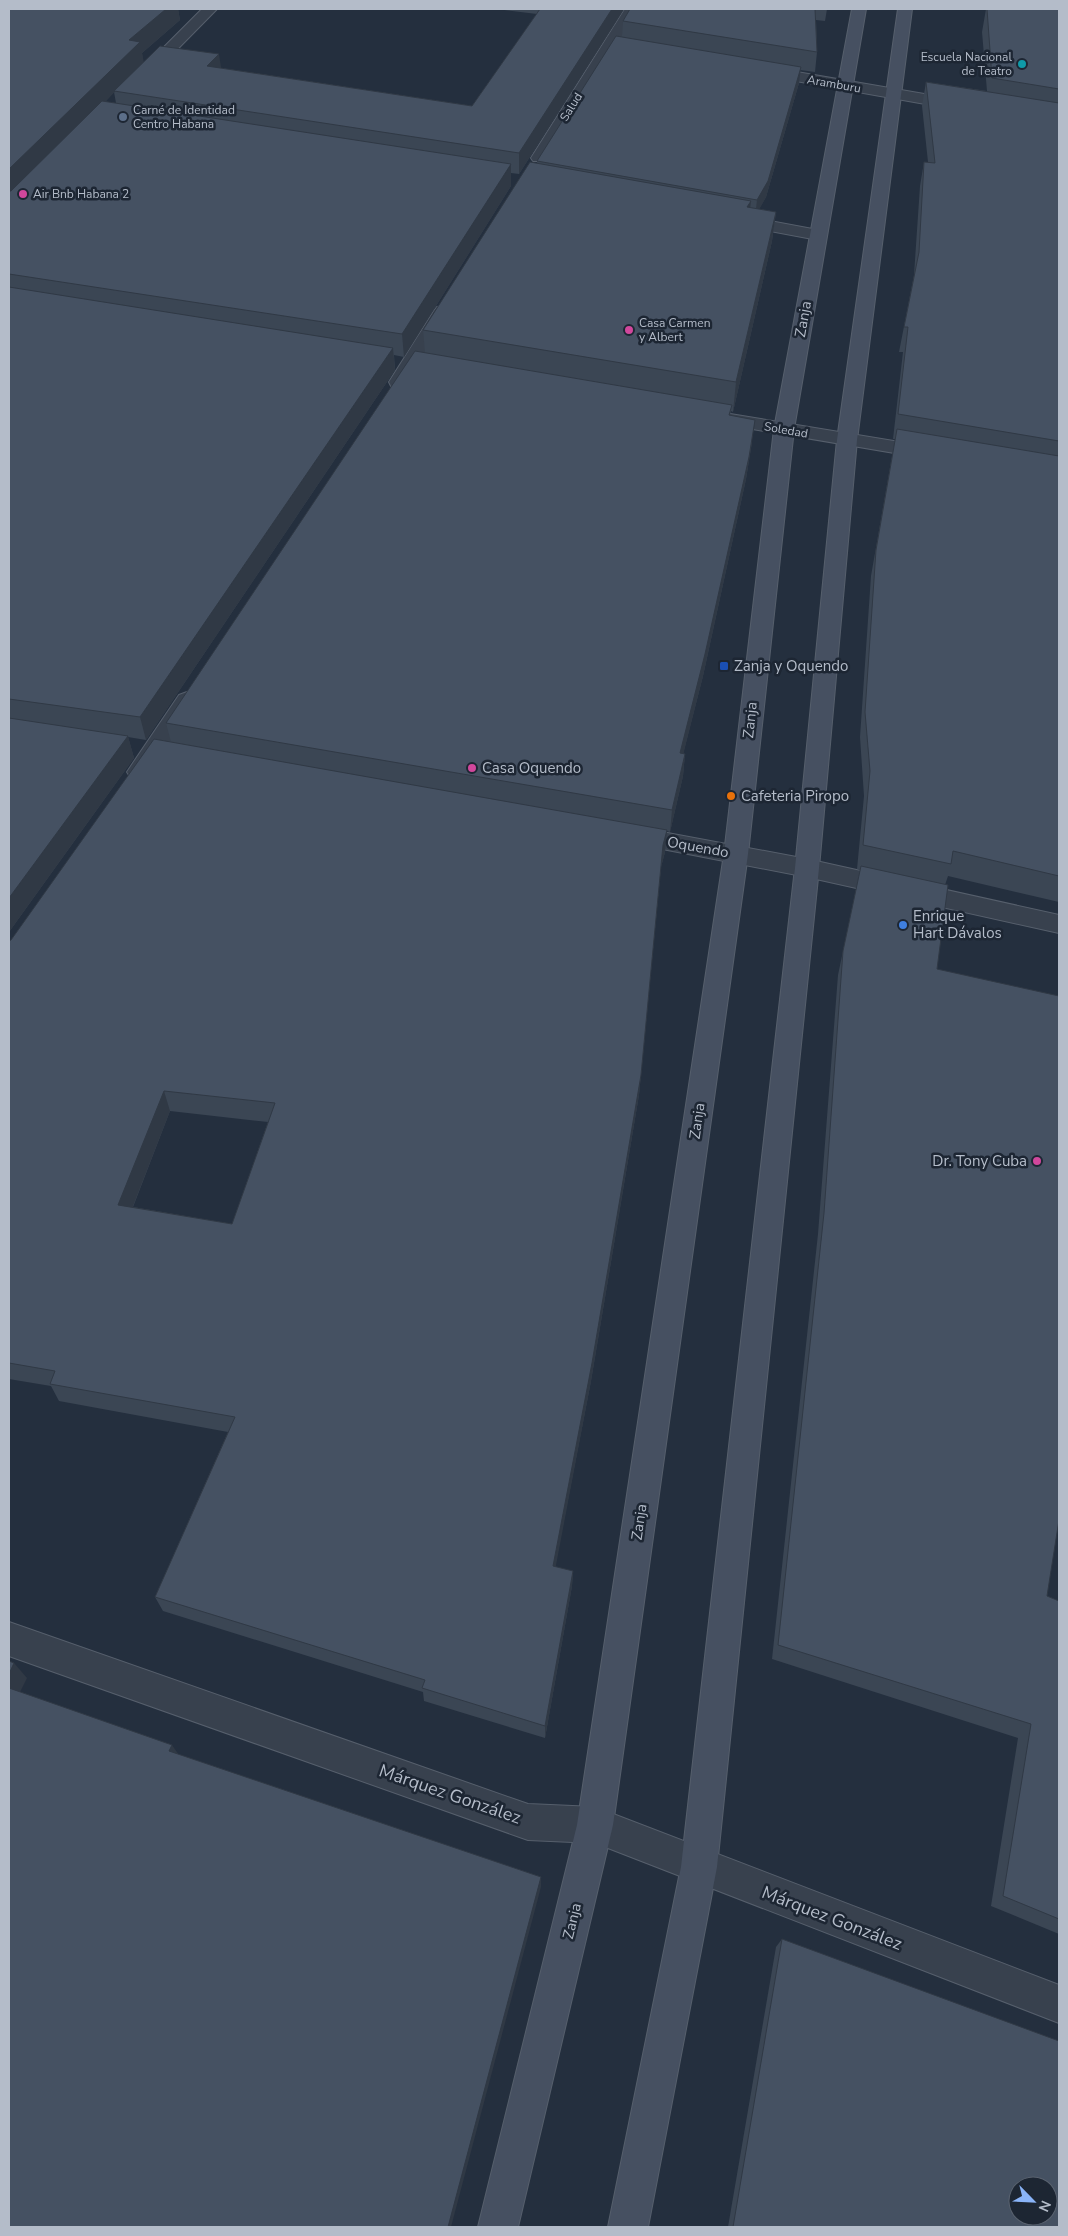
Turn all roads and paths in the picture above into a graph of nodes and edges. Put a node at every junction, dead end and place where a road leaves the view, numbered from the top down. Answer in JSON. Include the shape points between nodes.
{"nodes":[{"id":1,"x":632,"y":9,"type":"edge"},
{"id":2,"x":859,"y":9,"type":"edge"},
{"id":3,"x":905,"y":9,"type":"edge"},
{"id":4,"x":206,"y":13,"type":"edge"},
{"id":5,"x":185,"y":14,"type":"dead end"},
{"id":6,"x":751,"y":69,"type":"edge"},
{"id":7,"x":846,"y":86,"type":"junction"},
{"id":8,"x":132,"y":87,"type":"edge"},
{"id":9,"x":894,"y":94,"type":"junction"},
{"id":10,"x":972,"y":107,"type":"edge"},
{"id":11,"x":530,"y":174,"type":"edge"},
{"id":12,"x":720,"y":217,"type":"edge"},
{"id":13,"x":818,"y":235,"type":"junction"},
{"id":14,"x":452,"y":298,"type":"edge"},
{"id":15,"x":400,"y":363,"type":"junction"},
{"id":16,"x":429,"y":368,"type":"edge"},
{"id":17,"x":388,"y":398,"type":"edge"},
{"id":18,"x":705,"y":416,"type":"edge"},
{"id":19,"x":784,"y":429,"type":"junction"},
{"id":20,"x":846,"y":440,"type":"junction"},
{"id":21,"x":943,"y":456,"type":"edge"},
{"id":22,"x":197,"y":686,"type":"edge"},
{"id":23,"x":124,"y":747,"type":"edge"},
{"id":24,"x":163,"y":753,"type":"junction"},
{"id":25,"x":130,"y":784,"type":"edge"},
{"id":26,"x":610,"y":832,"type":"edge"},
{"id":27,"x":736,"y":854,"type":"junction"},
{"id":28,"x":807,"y":868,"type":"junction"},
{"id":29,"x":1059,"y":924,"type":"edge"},
{"id":30,"x":9,"y":1639,"type":"edge"},
{"id":31,"x":596,"y":1825,"type":"junction"},
{"id":32,"x":699,"y":1867,"type":"junction"},
{"id":33,"x":1059,"y":2004,"type":"edge"},
{"id":34,"x":498,"y":2227,"type":"edge"},
{"id":35,"x":628,"y":2227,"type":"edge"}],
"edges":[{"from":1,"to":11,"type":"street","name":"Salud","via":[[619,46]]},
{"from":2,"to":7,"type":"main road","name":"Zanja"},
{"from":3,"to":9,"type":"main road"},
{"from":4,"to":5,"type":"street"},
{"from":4,"to":8,"type":"street"},
{"from":6,"to":7,"type":"street","name":"Aramburu"},
{"from":7,"to":9,"type":"street","name":"Aramburu"},
{"from":7,"to":13,"type":"main road","name":"Zanja"},
{"from":9,"to":10,"type":"street","name":"Aramburu"},
{"from":9,"to":20,"type":"main road"},
{"from":12,"to":13,"type":"street"},
{"from":13,"to":19,"type":"main road","name":"Zanja"},
{"from":14,"to":15,"type":"street"},
{"from":15,"to":16,"type":"street"},
{"from":15,"to":17,"type":"street"},
{"from":18,"to":19,"type":"street","name":"Soledad"},
{"from":19,"to":20,"type":"street","name":"Soledad"},
{"from":19,"to":27,"type":"main road","name":"Zanja"},
{"from":20,"to":21,"type":"street","name":"Soledad"},
{"from":20,"to":28,"type":"main road"},
{"from":22,"to":24,"type":"street"},
{"from":23,"to":24,"type":"street"},
{"from":24,"to":25,"type":"street"},
{"from":26,"to":27,"type":"street","name":"Oquendo"},
{"from":27,"to":28,"type":"street","name":"Oquendo"},
{"from":27,"to":31,"type":"main road","name":"Zanja"},
{"from":28,"to":29,"type":"street","name":"Oquendo"},
{"from":28,"to":32,"type":"main road"},
{"from":30,"to":31,"type":"street","name":"Márquez González","via":[[528,1822]]},
{"from":31,"to":32,"type":"street","name":"Márquez González"},
{"from":31,"to":34,"type":"main road","name":"Zanja"},
{"from":32,"to":33,"type":"street","name":"Márquez González"},
{"from":32,"to":35,"type":"main road"}]}
